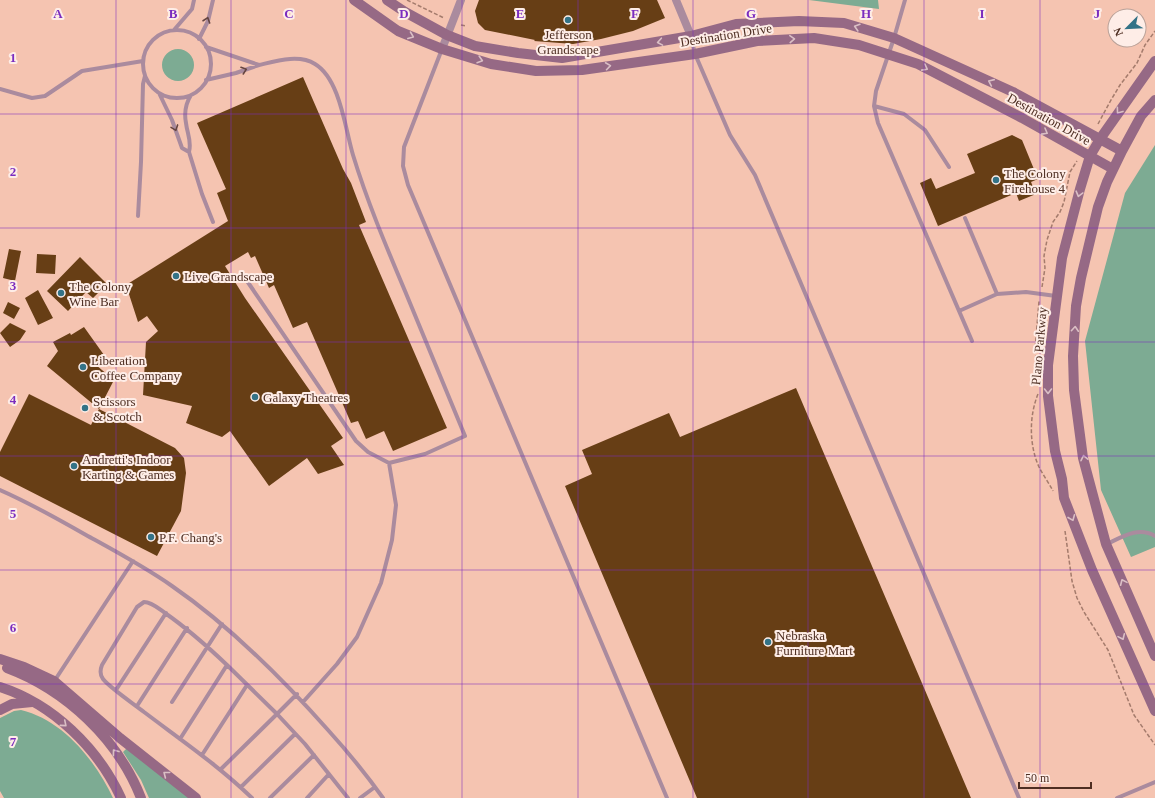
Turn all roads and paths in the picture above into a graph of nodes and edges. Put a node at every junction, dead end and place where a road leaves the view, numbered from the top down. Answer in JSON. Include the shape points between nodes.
{"nodes":[{"id":1,"x":194,"y":0,"type":"edge"},
{"id":2,"x":213,"y":0,"type":"edge"},
{"id":3,"x":354,"y":0,"type":"edge"},
{"id":4,"x":387,"y":0,"type":"edge"},
{"id":5,"x":407,"y":0,"type":"edge"},
{"id":6,"x":461,"y":0,"type":"edge"},
{"id":7,"x":676,"y":0,"type":"edge"},
{"id":8,"x":905,"y":0,"type":"edge"},
{"id":9,"x":452,"y":22,"type":"junction"},
{"id":10,"x":466,"y":26,"type":"dead end"},
{"id":11,"x":174,"y":30,"type":"junction"},
{"id":12,"x":447,"y":36,"type":"junction"},
{"id":13,"x":691,"y":36,"type":"junction"},
{"id":14,"x":894,"y":38,"type":"junction"},
{"id":15,"x":200,"y":39,"type":"junction"},
{"id":16,"x":206,"y":47,"type":"junction"},
{"id":17,"x":442,"y":49,"type":"junction"},
{"id":18,"x":695,"y":54,"type":"junction"},
{"id":19,"x":888,"y":54,"type":"junction"},
{"id":20,"x":1155,"y":60,"type":"edge"},
{"id":21,"x":143,"y":61,"type":"junction"},
{"id":22,"x":259,"y":65,"type":"junction"},
{"id":23,"x":145,"y":76,"type":"junction"},
{"id":24,"x":206,"y":80,"type":"junction"},
{"id":25,"x":0,"y":89,"type":"edge"},
{"id":26,"x":159,"y":93,"type":"junction"},
{"id":27,"x":190,"y":95,"type":"junction"},
{"id":28,"x":1155,"y":100,"type":"edge"},
{"id":29,"x":874,"y":106,"type":"junction"},
{"id":30,"x":1100,"y":139,"type":"junction"},
{"id":31,"x":1122,"y":151,"type":"junction"},
{"id":32,"x":189,"y":152,"type":"junction"},
{"id":33,"x":1090,"y":156,"type":"junction"},
{"id":34,"x":949,"y":167,"type":"dead end"},
{"id":35,"x":1113,"y":169,"type":"junction"},
{"id":36,"x":138,"y":216,"type":"dead end"},
{"id":37,"x":965,"y":218,"type":"dead end"},
{"id":38,"x":213,"y":222,"type":"dead end"},
{"id":39,"x":245,"y":278,"type":"dead end"},
{"id":40,"x":997,"y":294,"type":"junction"},
{"id":41,"x":1057,"y":296,"type":"junction"},
{"id":42,"x":959,"y":311,"type":"junction"},
{"id":43,"x":972,"y":341,"type":"dead end"},
{"id":44,"x":389,"y":463,"type":"junction"},
{"id":45,"x":0,"y":490,"type":"edge"},
{"id":46,"x":1155,"y":536,"type":"edge"},
{"id":47,"x":1106,"y":544,"type":"junction"},
{"id":48,"x":133,"y":561,"type":"junction"},
{"id":49,"x":166,"y":613,"type":"junction"},
{"id":50,"x":222,"y":624,"type":"junction"},
{"id":51,"x":187,"y":628,"type":"junction"},
{"id":52,"x":208,"y":646,"type":"junction"},
{"id":53,"x":1155,"y":656,"type":"edge"},
{"id":54,"x":0,"y":659,"type":"edge"},
{"id":55,"x":227,"y":665,"type":"junction"},
{"id":56,"x":0,"y":666,"type":"edge"},
{"id":57,"x":54,"y":681,"type":"junction"},
{"id":58,"x":247,"y":685,"type":"junction"},
{"id":59,"x":0,"y":687,"type":"edge"},
{"id":60,"x":116,"y":690,"type":"junction"},
{"id":61,"x":297,"y":694,"type":"junction"},
{"id":62,"x":32,"y":702,"type":"junction"},
{"id":63,"x":172,"y":702,"type":"dead end"},
{"id":64,"x":303,"y":702,"type":"junction"},
{"id":65,"x":137,"y":706,"type":"junction"},
{"id":66,"x":0,"y":710,"type":"edge"},
{"id":67,"x":1155,"y":711,"type":"edge"},
{"id":68,"x":277,"y":714,"type":"junction"},
{"id":69,"x":296,"y":734,"type":"junction"},
{"id":70,"x":180,"y":739,"type":"junction"},
{"id":71,"x":202,"y":755,"type":"junction"},
{"id":72,"x":314,"y":755,"type":"junction"},
{"id":73,"x":220,"y":769,"type":"junction"},
{"id":74,"x":330,"y":774,"type":"junction"},
{"id":75,"x":1155,"y":782,"type":"edge"},
{"id":76,"x":241,"y":787,"type":"junction"},
{"id":77,"x":375,"y":787,"type":"junction"},
{"id":78,"x":121,"y":798,"type":"edge"},
{"id":79,"x":141,"y":798,"type":"edge"},
{"id":80,"x":196,"y":798,"type":"edge"},
{"id":81,"x":252,"y":798,"type":"edge"},
{"id":82,"x":270,"y":798,"type":"edge"},
{"id":83,"x":307,"y":798,"type":"edge"},
{"id":84,"x":348,"y":798,"type":"edge"},
{"id":85,"x":360,"y":798,"type":"edge"},
{"id":86,"x":383,"y":798,"type":"edge"},
{"id":87,"x":667,"y":798,"type":"edge"},
{"id":88,"x":1019,"y":798,"type":"edge"},
{"id":89,"x":1117,"y":798,"type":"edge"}],
"edges":[{"from":1,"to":11,"type":"lane","via":[[192,10]]},
{"from":15,"to":2,"type":"lane","one_way":true},
{"from":3,"to":17,"type":"street","name":"Destination Drive","one_way":true,"via":[[398,31]]},
{"from":4,"to":12,"type":"street","name":"Destination Drive"},
{"from":5,"to":9,"type":"path"},
{"from":6,"to":9,"type":"street"},
{"from":7,"to":13,"type":"street"},
{"from":8,"to":14,"type":"lane"},
{"from":9,"to":10,"type":"path"},
{"from":9,"to":12,"type":"street"},
{"from":11,"to":15,"type":"lane","via":[[192,33]]},
{"from":11,"to":21,"type":"lane","via":[[156,36],[145,52]]},
{"from":13,"to":12,"type":"street","name":"Destination Drive","one_way":true,"via":[[562,58],[475,46]]},
{"from":12,"to":17,"type":"street"},
{"from":14,"to":13,"type":"street","name":"Destination Drive","one_way":true,"via":[[844,23],[799,22],[736,24]]},
{"from":13,"to":18,"type":"lane"},
{"from":14,"to":19,"type":"lane"},
{"from":30,"to":14,"type":"street","name":"Destination Drive","one_way":true,"via":[[1013,92]]},
{"from":15,"to":16,"type":"lane"},
{"from":16,"to":22,"type":"lane"},
{"from":16,"to":24,"type":"lane","via":[[211,64]]},
{"from":17,"to":18,"type":"street","name":"Destination Drive","one_way":true,"via":[[491,64],[536,71],[582,70]]},
{"from":17,"to":87,"type":"lane","via":[[404,147],[403,166],[408,185]]},
{"from":18,"to":19,"type":"street","name":"Destination Drive","one_way":true,"via":[[757,41],[814,38],[858,45]]},
{"from":18,"to":88,"type":"lane","via":[[730,135],[755,175]]},
{"from":19,"to":29,"type":"lane"},
{"from":19,"to":33,"type":"street","name":"Destination Drive","one_way":true,"via":[[918,64]]},
{"from":20,"to":30,"type":"street","name":"Plano Parkway","one_way":true},
{"from":21,"to":23,"type":"lane"},
{"from":21,"to":25,"type":"lane","via":[[82,71],[45,96],[32,98]]},
{"from":24,"to":22,"type":"lane","one_way":true},
{"from":22,"to":44,"type":"lane","via":[[288,59],[304,60],[315,64],[326,74],[336,91],[353,155],[373,214],[465,436],[425,454]]},
{"from":23,"to":26,"type":"lane"},
{"from":23,"to":36,"type":"lane","via":[[142,84]]},
{"from":24,"to":27,"type":"lane","via":[[200,89]]},
{"from":26,"to":27,"type":"lane","via":[[180,98]]},
{"from":26,"to":32,"type":"lane","one_way":true,"via":[[182,148]]},
{"from":27,"to":32,"type":"lane","via":[[186,103],[185,122],[191,145]]},
{"from":28,"to":31,"type":"street","via":[[1141,116]]},
{"from":29,"to":34,"type":"lane","via":[[904,114],[925,130]]},
{"from":29,"to":42,"type":"lane","via":[[878,123]]},
{"from":30,"to":31,"type":"street","name":"Destination Drive"},
{"from":30,"to":33,"type":"street","name":"Plano Parkway"},
{"from":31,"to":35,"type":"street"},
{"from":32,"to":38,"type":"lane"},
{"from":33,"to":35,"type":"street","name":"Destination Drive"},
{"from":33,"to":41,"type":"street","name":"Plano Parkway","one_way":true,"via":[[1062,258]]},
{"from":47,"to":35,"type":"street","one_way":true,"via":[[1083,458],[1074,390],[1073,356],[1076,306],[1081,278],[1098,207]]},
{"from":37,"to":40,"type":"lane"},
{"from":39,"to":44,"type":"lane","via":[[356,441],[368,452]]},
{"from":40,"to":41,"type":"lane","via":[[1026,292]]},
{"from":40,"to":42,"type":"lane"},
{"from":41,"to":67,"type":"street","name":"Plano Parkway","one_way":true,"via":[[1048,364],[1048,396],[1064,498],[1092,570]]},
{"from":42,"to":43,"type":"lane"},
{"from":44,"to":64,"type":"lane","via":[[396,505],[392,540],[381,583],[357,637]]},
{"from":45,"to":48,"type":"lane","via":[[42,509]]},
{"from":46,"to":47,"type":"lane","via":[[1148,532],[1132,532]]},
{"from":53,"to":47,"type":"street","one_way":true},
{"from":48,"to":50,"type":"lane","via":[[172,585]]},
{"from":48,"to":57,"type":"lane"},
{"from":49,"to":51,"type":"lane"},
{"from":49,"to":60,"type":"lane"},
{"from":49,"to":60,"type":"lane","via":[[148,602],[137,607],[100,670],[103,678]]},
{"from":50,"to":52,"type":"lane"},
{"from":50,"to":61,"type":"lane"},
{"from":51,"to":52,"type":"lane"},
{"from":51,"to":65,"type":"lane"},
{"from":52,"to":55,"type":"lane"},
{"from":52,"to":63,"type":"lane"},
{"from":54,"to":57,"type":"street"},
{"from":55,"to":58,"type":"lane"},
{"from":55,"to":70,"type":"lane"},
{"from":79,"to":56,"type":"street","one_way":true,"via":[[116,752],[87,718],[50,689]]},
{"from":80,"to":57,"type":"street","one_way":true,"via":[[120,738]]},
{"from":58,"to":68,"type":"lane"},
{"from":58,"to":71,"type":"lane"},
{"from":59,"to":62,"type":"street"},
{"from":60,"to":65,"type":"lane"},
{"from":61,"to":64,"type":"lane"},
{"from":61,"to":68,"type":"lane"},
{"from":62,"to":66,"type":"street","via":[[12,704]]},
{"from":62,"to":78,"type":"street","one_way":true,"via":[[56,716],[82,739],[113,781]]},
{"from":64,"to":77,"type":"lane"},
{"from":65,"to":70,"type":"lane"},
{"from":68,"to":69,"type":"lane"},
{"from":68,"to":73,"type":"lane"},
{"from":69,"to":72,"type":"lane"},
{"from":69,"to":76,"type":"lane"},
{"from":70,"to":71,"type":"lane"},
{"from":71,"to":73,"type":"lane"},
{"from":72,"to":74,"type":"lane"},
{"from":72,"to":82,"type":"lane"},
{"from":73,"to":76,"type":"lane"},
{"from":74,"to":83,"type":"lane"},
{"from":74,"to":84,"type":"lane"},
{"from":75,"to":89,"type":"lane"},
{"from":76,"to":81,"type":"lane"},
{"from":77,"to":85,"type":"lane"},
{"from":77,"to":86,"type":"lane"}]}
